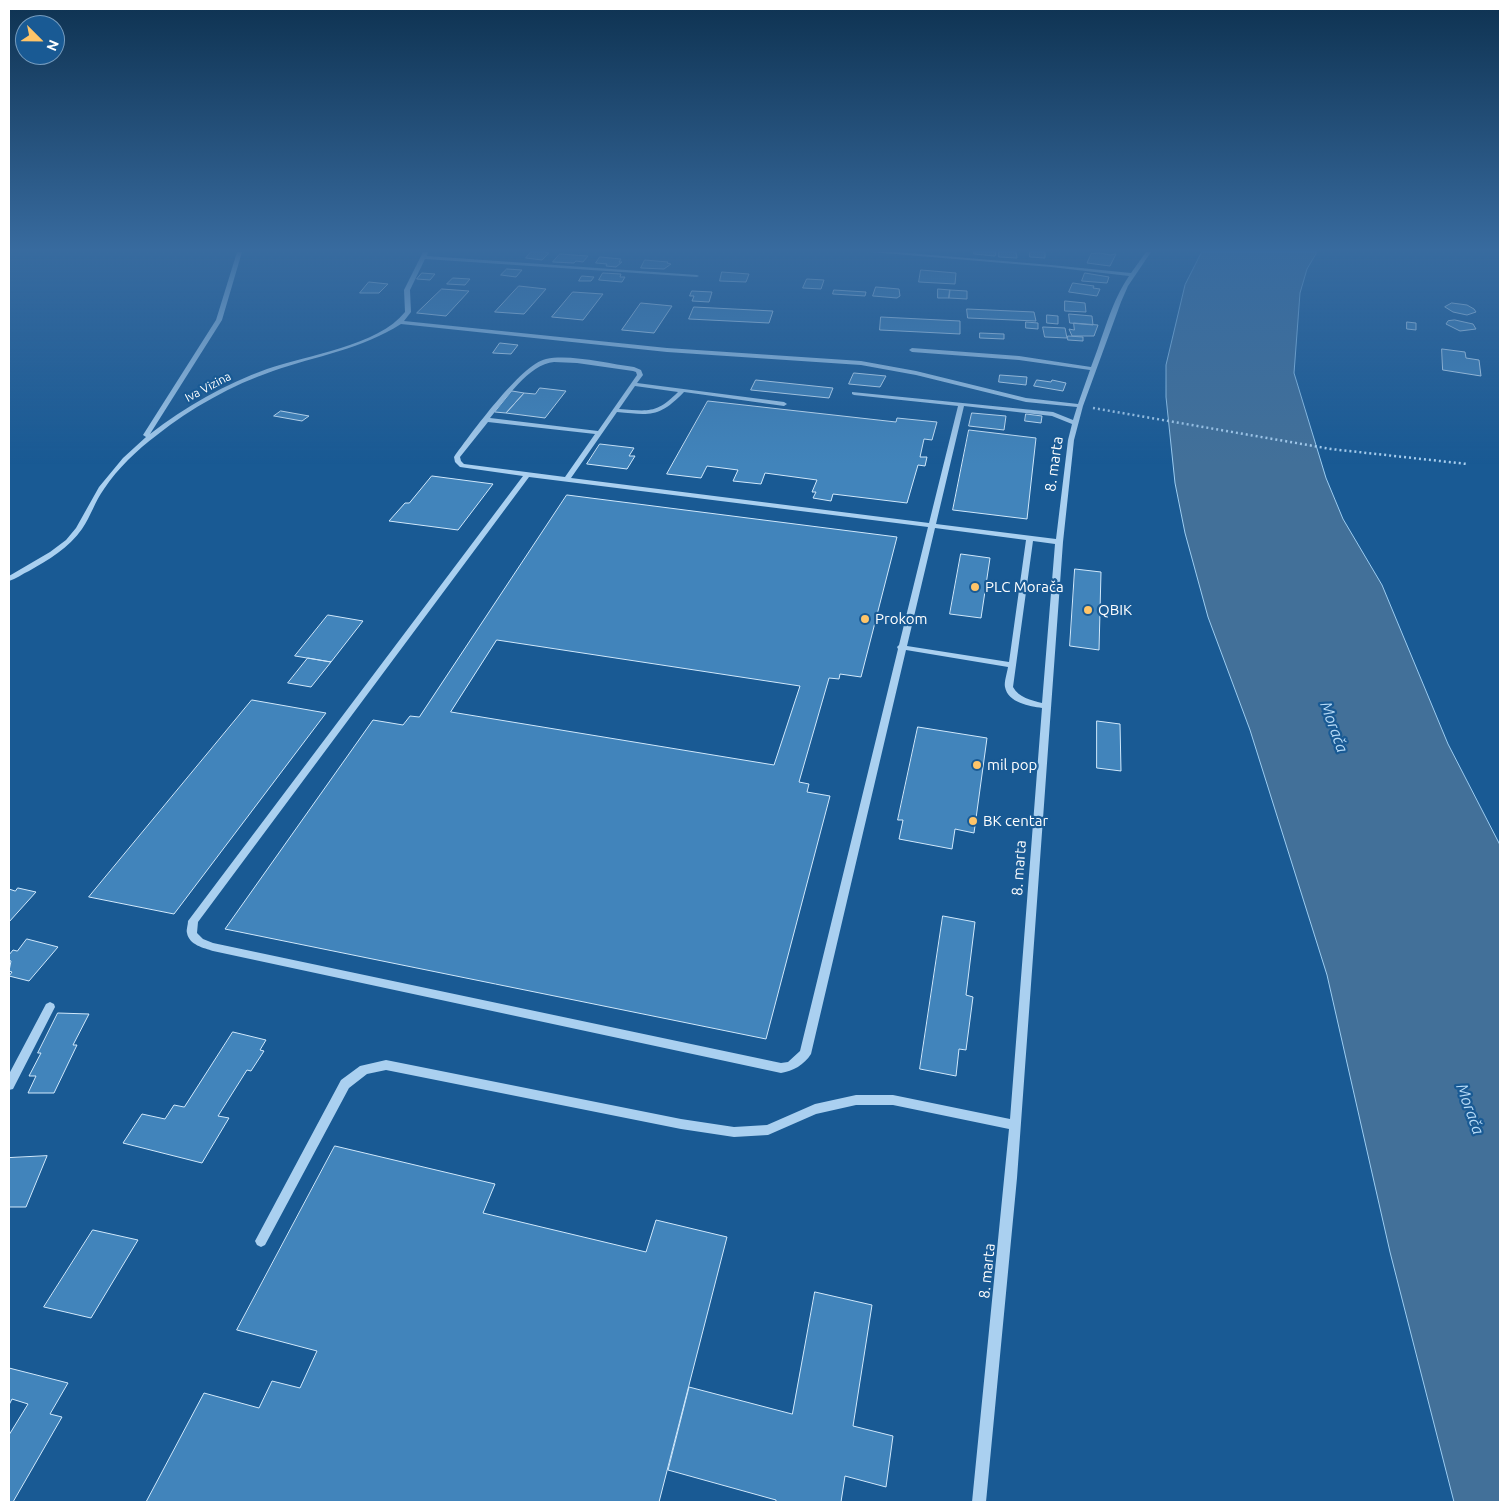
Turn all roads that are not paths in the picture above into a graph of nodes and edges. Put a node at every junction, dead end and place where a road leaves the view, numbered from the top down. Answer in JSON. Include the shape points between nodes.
{"nodes":[{"id":1,"x":217,"y":323,"type":"edge"},
{"id":2,"x":398,"y":323,"type":"edge"},
{"id":3,"x":404,"y":323,"type":"edge"},
{"id":4,"x":1111,"y":323,"type":"edge"},
{"id":5,"x":912,"y":350,"type":"dead end"},
{"id":6,"x":883,"y":366,"type":"joint"},
{"id":7,"x":1094,"y":369,"type":"junction"},
{"id":8,"x":633,"y":384,"type":"junction"},
{"id":9,"x":682,"y":390,"type":"junction"},
{"id":10,"x":854,"y":393,"type":"dead end"},
{"id":11,"x":784,"y":404,"type":"dead end"},
{"id":12,"x":961,"y":405,"type":"junction"},
{"id":13,"x":1080,"y":406,"type":"junction"},
{"id":14,"x":615,"y":410,"type":"junction"},
{"id":15,"x":488,"y":420,"type":"junction"},
{"id":16,"x":1075,"y":423,"type":"junction"},
{"id":17,"x":599,"y":433,"type":"junction"},
{"id":18,"x":140,"y":445,"type":"junction"},
{"id":19,"x":528,"y":474,"type":"junction"},
{"id":20,"x":567,"y":479,"type":"junction"},
{"id":21,"x":932,"y":526,"type":"junction"},
{"id":22,"x":1030,"y":538,"type":"junction"},
{"id":23,"x":1059,"y":542,"type":"junction"},
{"id":24,"x":9,"y":579,"type":"edge"},
{"id":25,"x":901,"y":647,"type":"junction"},
{"id":26,"x":1011,"y":665,"type":"junction"},
{"id":27,"x":1047,"y":706,"type":"junction"},
{"id":28,"x":50,"y":1007,"type":"dead end"},
{"id":29,"x":9,"y":1085,"type":"edge"},
{"id":30,"x":1015,"y":1125,"type":"junction"},
{"id":31,"x":261,"y":1241,"type":"dead end"},
{"id":32,"x":979,"y":1502,"type":"edge"}],
"edges":[{"from":1,"to":18,"type":"street"},
{"from":2,"to":18,"type":"street","name":"Iva Vizina","via":[[340,351],[247,379],[198,404]]},
{"from":3,"to":6,"type":"street","via":[[667,350]]},
{"from":4,"to":7,"type":"street","name":"8. marta"},
{"from":5,"to":7,"type":"street","via":[[1019,358]]},
{"from":6,"to":13,"type":"street","via":[[1026,400]]},
{"from":7,"to":13,"type":"street","name":"8. marta"},
{"from":8,"to":9,"type":"street"},
{"from":8,"to":14,"type":"street"},
{"from":8,"to":15,"type":"street","via":[[640,375],[634,369],[546,361],[526,374]]},
{"from":9,"to":11,"type":"street"},
{"from":9,"to":14,"type":"street","via":[[666,409],[656,412]]},
{"from":10,"to":12,"type":"street"},
{"from":12,"to":16,"type":"street","via":[[1053,414]]},
{"from":12,"to":21,"type":"street"},
{"from":13,"to":16,"type":"street","name":"8. marta"},
{"from":14,"to":17,"type":"street"},
{"from":15,"to":17,"type":"street"},
{"from":15,"to":19,"type":"street","via":[[457,457],[458,462],[462,466]]},
{"from":16,"to":23,"type":"street","name":"8. marta"},
{"from":17,"to":20,"type":"street"},
{"from":18,"to":24,"type":"street","name":"Iva Vizina","via":[[100,489],[75,534],[64,545]]},
{"from":19,"to":20,"type":"street"},
{"from":19,"to":25,"type":"street","via":[[193,921],[192,934],[199,942],[771,1066],[791,1066],[804,1054]]},
{"from":20,"to":21,"type":"street"},
{"from":21,"to":22,"type":"street"},
{"from":21,"to":25,"type":"street"},
{"from":22,"to":23,"type":"street"},
{"from":22,"to":26,"type":"street"},
{"from":23,"to":27,"type":"street","name":"8. marta"},
{"from":25,"to":26,"type":"street"},
{"from":26,"to":27,"type":"street","via":[[1012,694],[1020,700]]},
{"from":27,"to":30,"type":"street","name":"8. marta"},
{"from":28,"to":29,"type":"street"},
{"from":30,"to":31,"type":"street","via":[[893,1100],[856,1100],[815,1109],[768,1130],[734,1132],[386,1065],[364,1070],[345,1084]]},
{"from":30,"to":32,"type":"street","name":"8. marta"}]}
